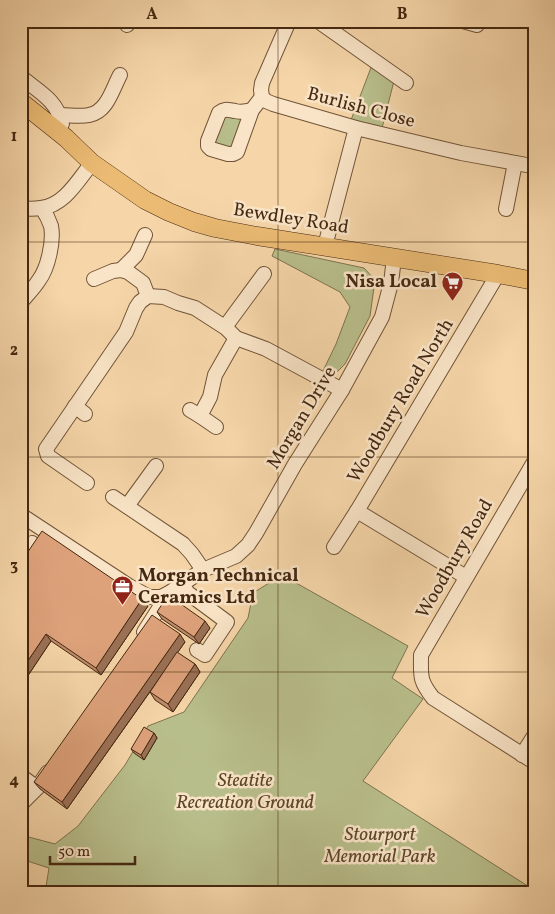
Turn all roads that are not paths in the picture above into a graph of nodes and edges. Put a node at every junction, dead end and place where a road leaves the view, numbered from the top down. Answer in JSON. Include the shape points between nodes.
{"nodes":[{"id":1,"x":289,"y":21,"type":"edge"},
{"id":2,"x":318,"y":21,"type":"edge"},
{"id":3,"x":463,"y":21,"type":"edge"},
{"id":4,"x":478,"y":25,"type":"dead end"},
{"id":5,"x":120,"y":75,"type":"dead end"},
{"id":6,"x":21,"y":77,"type":"edge"},
{"id":7,"x":406,"y":83,"type":"dead end"},
{"id":8,"x":262,"y":97,"type":"junction"},
{"id":9,"x":21,"y":102,"type":"edge"},
{"id":10,"x":252,"y":110,"type":"junction"},
{"id":11,"x":235,"y":112,"type":"junction"},
{"id":12,"x":60,"y":115,"type":"junction"},
{"id":13,"x":246,"y":126,"type":"junction"},
{"id":14,"x":356,"y":128,"type":"junction"},
{"id":15,"x":66,"y":138,"type":"junction"},
{"id":16,"x":92,"y":163,"type":"junction"},
{"id":17,"x":515,"y":163,"type":"junction"},
{"id":18,"x":532,"y":166,"type":"dead end"},
{"id":19,"x":21,"y":208,"type":"edge"},
{"id":20,"x":42,"y":208,"type":"junction"},
{"id":21,"x":506,"y":209,"type":"dead end"},
{"id":22,"x":145,"y":235,"type":"dead end"},
{"id":23,"x":325,"y":246,"type":"junction"},
{"id":24,"x":394,"y":258,"type":"junction"},
{"id":25,"x":121,"y":270,"type":"junction"},
{"id":26,"x":264,"y":274,"type":"dead end"},
{"id":27,"x":498,"y":274,"type":"junction"},
{"id":28,"x":94,"y":279,"type":"dead end"},
{"id":29,"x":534,"y":282,"type":"edge"},
{"id":30,"x":148,"y":296,"type":"junction"},
{"id":31,"x":21,"y":302,"type":"edge"},
{"id":32,"x":225,"y":327,"type":"junction"},
{"id":33,"x":236,"y":338,"type":"junction"},
{"id":34,"x":342,"y":390,"type":"junction"},
{"id":35,"x":216,"y":427,"type":"dead end"},
{"id":36,"x":534,"y":462,"type":"edge"},
{"id":37,"x":156,"y":466,"type":"dead end"},
{"id":38,"x":87,"y":482,"type":"dead end"},
{"id":39,"x":113,"y":497,"type":"dead end"},
{"id":40,"x":127,"y":506,"type":"junction"},
{"id":41,"x":357,"y":511,"type":"junction"},
{"id":42,"x":21,"y":515,"type":"edge"},
{"id":43,"x":32,"y":543,"type":"edge"},
{"id":44,"x":334,"y":547,"type":"dead end"},
{"id":45,"x":21,"y":559,"type":"edge"},
{"id":46,"x":203,"y":570,"type":"junction"},
{"id":47,"x":466,"y":577,"type":"junction"},
{"id":48,"x":181,"y":584,"type":"junction"},
{"id":49,"x":170,"y":593,"type":"junction"},
{"id":50,"x":138,"y":641,"type":"edge"},
{"id":51,"x":197,"y":650,"type":"dead end"},
{"id":52,"x":534,"y":736,"type":"edge"},
{"id":53,"x":57,"y":759,"type":"edge"},
{"id":54,"x":528,"y":759,"type":"edge"},
{"id":55,"x":21,"y":776,"type":"edge"},
{"id":56,"x":37,"y":788,"type":"junction"},
{"id":57,"x":21,"y":804,"type":"edge"}],
"edges":[{"from":1,"to":8,"type":"street","via":[[262,83]]},
{"from":2,"to":7,"type":"street","name":"Burlish Close"},
{"from":3,"to":4,"type":"street"},
{"from":5,"to":12,"type":"street","via":[[104,108],[97,113],[88,116]]},
{"from":6,"to":12,"type":"street","via":[[54,103]]},
{"from":8,"to":10,"type":"street"},
{"from":8,"to":14,"type":"street","name":"Burlish Close","via":[[273,104]]},
{"from":9,"to":15,"type":"main road","name":"Bewdley Road"},
{"from":10,"to":11,"type":"street"},
{"from":10,"to":13,"type":"street"},
{"from":11,"to":13,"type":"street"},
{"from":11,"to":13,"type":"street","via":[[227,109],[219,113],[208,146],[228,154],[237,152]]},
{"from":12,"to":15,"type":"street"},
{"from":14,"to":17,"type":"street","name":"Burlish Close"},
{"from":14,"to":23,"type":"street"},
{"from":15,"to":16,"type":"main road","name":"Bewdley Road"},
{"from":16,"to":20,"type":"street","via":[[65,198]]},
{"from":16,"to":23,"type":"main road","name":"Bewdley Road","via":[[145,200],[194,222]]},
{"from":17,"to":18,"type":"street","name":"Burlish Close"},
{"from":17,"to":21,"type":"street"},
{"from":19,"to":20,"type":"street"},
{"from":20,"to":31,"type":"street","via":[[48,218],[52,238],[46,266],[40,280]]},
{"from":22,"to":25,"type":"street","via":[[136,256]]},
{"from":23,"to":24,"type":"main road","name":"Bewdley Road"},
{"from":24,"to":27,"type":"main road","name":"Bewdley Road"},
{"from":24,"to":34,"type":"street","name":"Morgan Drive","via":[[382,318]]},
{"from":25,"to":28,"type":"street"},
{"from":25,"to":30,"type":"street","via":[[143,283]]},
{"from":26,"to":32,"type":"street"},
{"from":27,"to":29,"type":"main road","name":"Bewdley Road"},
{"from":27,"to":41,"type":"street","name":"Woodbury Road North"},
{"from":30,"to":32,"type":"street","via":[[164,297],[195,308]]},
{"from":30,"to":38,"type":"street","via":[[136,308],[126,332],[80,410],[46,449],[48,456]]},
{"from":32,"to":33,"type":"street"},
{"from":33,"to":34,"type":"street","via":[[266,349]]},
{"from":33,"to":35,"type":"street","via":[[215,374],[210,397],[195,413]]},
{"from":34,"to":46,"type":"street","name":"Morgan Drive","via":[[248,545],[236,556]]},
{"from":36,"to":47,"type":"street","name":"Woodbury Road"},
{"from":37,"to":40,"type":"street"},
{"from":39,"to":40,"type":"street"},
{"from":40,"to":46,"type":"street","via":[[183,544]]},
{"from":41,"to":44,"type":"street","name":"Woodbury Road North"},
{"from":41,"to":47,"type":"street"},
{"from":42,"to":49,"type":"street","via":[[149,597]]},
{"from":43,"to":45,"type":"street"},
{"from":46,"to":48,"type":"street","name":"Morgan Drive"},
{"from":47,"to":54,"type":"street","name":"Woodbury Road","via":[[421,655],[421,679],[433,698]]},
{"from":48,"to":49,"type":"street","name":"Morgan Drive"},
{"from":48,"to":51,"type":"street","via":[[188,593],[228,622],[205,655]]},
{"from":49,"to":50,"type":"street","name":"Morgan Drive"},
{"from":52,"to":54,"type":"street"},
{"from":53,"to":56,"type":"street"},
{"from":55,"to":56,"type":"street"},
{"from":56,"to":57,"type":"street"}]}
